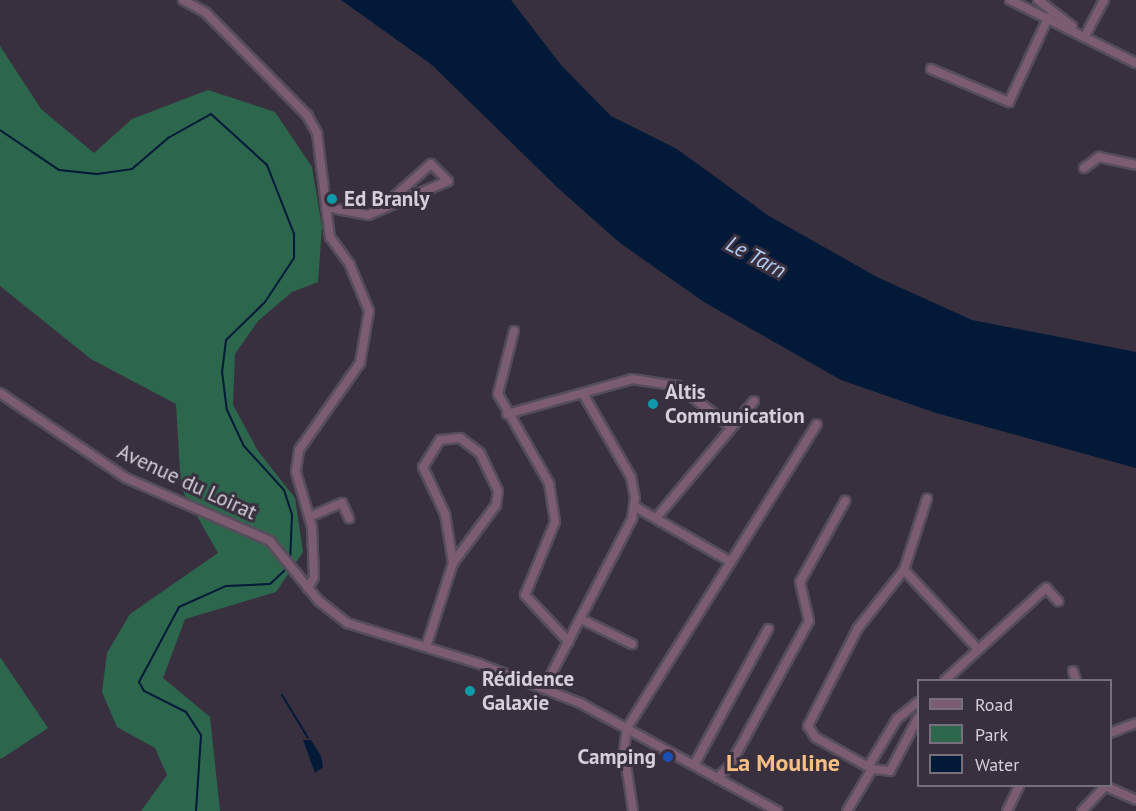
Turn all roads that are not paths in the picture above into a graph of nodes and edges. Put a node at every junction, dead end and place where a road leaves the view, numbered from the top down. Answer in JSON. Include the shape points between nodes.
{"nodes":[{"id":1,"x":183,"y":0,"type":"edge"},
{"id":2,"x":1010,"y":0,"type":"edge"},
{"id":3,"x":1038,"y":0,"type":"edge"},
{"id":4,"x":1104,"y":0,"type":"edge"},
{"id":5,"x":1048,"y":18,"type":"junction"},
{"id":6,"x":1085,"y":36,"type":"junction"},
{"id":7,"x":1136,"y":63,"type":"edge"},
{"id":8,"x":932,"y":69,"type":"dead end"},
{"id":9,"x":1136,"y":165,"type":"edge"},
{"id":10,"x":1084,"y":168,"type":"dead end"},
{"id":11,"x":326,"y":207,"type":"junction"},
{"id":12,"x":379,"y":210,"type":"junction"},
{"id":13,"x":514,"y":332,"type":"dead end"},
{"id":14,"x":0,"y":393,"type":"edge"},
{"id":15,"x":583,"y":394,"type":"junction"},
{"id":16,"x":754,"y":401,"type":"dead end"},
{"id":17,"x":507,"y":414,"type":"junction"},
{"id":18,"x":817,"y":424,"type":"dead end"},
{"id":19,"x":730,"y":427,"type":"junction"},
{"id":20,"x":927,"y":499,"type":"dead end"},
{"id":21,"x":845,"y":501,"type":"dead end"},
{"id":22,"x":634,"y":506,"type":"junction"},
{"id":23,"x":309,"y":517,"type":"junction"},
{"id":24,"x":349,"y":518,"type":"dead end"},
{"id":25,"x":657,"y":518,"type":"junction"},
{"id":26,"x":731,"y":562,"type":"junction"},
{"id":27,"x":453,"y":563,"type":"junction"},
{"id":28,"x":904,"y":570,"type":"junction"},
{"id":29,"x":308,"y":589,"type":"junction"},
{"id":30,"x":1058,"y":601,"type":"dead end"},
{"id":31,"x":581,"y":619,"type":"junction"},
{"id":32,"x":768,"y":629,"type":"dead end"},
{"id":33,"x":569,"y":642,"type":"junction"},
{"id":34,"x":632,"y":644,"type":"dead end"},
{"id":35,"x":426,"y":647,"type":"junction"},
{"id":36,"x":977,"y":648,"type":"junction"},
{"id":37,"x":1073,"y":671,"type":"dead end"},
{"id":38,"x":947,"y":679,"type":"edge"},
{"id":39,"x":1075,"y":679,"type":"edge"},
{"id":40,"x":544,"y":688,"type":"junction"},
{"id":41,"x":917,"y":703,"type":"edge"},
{"id":42,"x":917,"y":720,"type":"edge"},
{"id":43,"x":1136,"y":723,"type":"edge"},
{"id":44,"x":627,"y":728,"type":"junction"},
{"id":45,"x":1112,"y":732,"type":"edge"},
{"id":46,"x":694,"y":765,"type":"junction"},
{"id":47,"x":870,"y":768,"type":"junction"},
{"id":48,"x":717,"y":778,"type":"junction"},
{"id":49,"x":1019,"y":787,"type":"edge"},
{"id":50,"x":1104,"y":787,"type":"edge"},
{"id":51,"x":1107,"y":787,"type":"edge"},
{"id":52,"x":1136,"y":800,"type":"edge"},
{"id":53,"x":633,"y":811,"type":"edge"},
{"id":54,"x":777,"y":811,"type":"edge"},
{"id":55,"x":847,"y":811,"type":"edge"},
{"id":56,"x":1007,"y":811,"type":"edge"},
{"id":57,"x":1082,"y":811,"type":"edge"}],
"edges":[{"from":1,"to":11,"type":"street","via":[[206,13],[307,116],[317,133]]},
{"from":2,"to":5,"type":"street"},
{"from":3,"to":6,"type":"street"},
{"from":4,"to":6,"type":"street"},
{"from":5,"to":6,"type":"street"},
{"from":5,"to":8,"type":"street","via":[[1008,102]]},
{"from":6,"to":7,"type":"street"},
{"from":9,"to":10,"type":"street","via":[[1099,157]]},
{"from":11,"to":12,"type":"street","via":[[354,216]]},
{"from":11,"to":23,"type":"street","via":[[330,237],[350,266],[369,311],[368,334],[351,378],[299,450],[296,472]]},
{"from":12,"to":12,"type":"street","via":[[399,202],[448,181],[431,164]]},
{"from":13,"to":17,"type":"street","via":[[498,394]]},
{"from":14,"to":29,"type":"street","name":"Avenue du Loirat","via":[[126,478],[270,541]]},
{"from":15,"to":17,"type":"street"},
{"from":15,"to":19,"type":"street","via":[[632,379],[662,381],[678,386]]},
{"from":15,"to":22,"type":"street","via":[[632,477]]},
{"from":16,"to":19,"type":"street"},
{"from":17,"to":33,"type":"street","via":[[538,460],[554,504],[551,538],[525,595]]},
{"from":18,"to":26,"type":"street"},
{"from":19,"to":25,"type":"street"},
{"from":20,"to":28,"type":"street"},
{"from":21,"to":48,"type":"street","via":[[800,582],[809,621],[729,767]]},
{"from":22,"to":25,"type":"street"},
{"from":22,"to":31,"type":"street"},
{"from":23,"to":24,"type":"street","via":[[342,503]]},
{"from":23,"to":29,"type":"street","via":[[314,569]]},
{"from":25,"to":26,"type":"street"},
{"from":26,"to":44,"type":"street"},
{"from":27,"to":27,"type":"street","via":[[490,518],[498,491],[480,453],[460,438],[440,440],[423,467],[446,514]]},
{"from":27,"to":35,"type":"street"},
{"from":28,"to":36,"type":"street"},
{"from":28,"to":47,"type":"street","via":[[858,628],[808,726],[815,737]]},
{"from":29,"to":35,"type":"street","via":[[342,621]]},
{"from":30,"to":36,"type":"street","via":[[1046,588]]},
{"from":31,"to":33,"type":"street"},
{"from":31,"to":34,"type":"street"},
{"from":32,"to":46,"type":"street"},
{"from":33,"to":40,"type":"street"},
{"from":35,"to":40,"type":"street"},
{"from":36,"to":38,"type":"street"},
{"from":37,"to":39,"type":"street"},
{"from":40,"to":44,"type":"street"},
{"from":41,"to":47,"type":"street","via":[[897,719]]},
{"from":42,"to":47,"type":"street","via":[[890,771]]},
{"from":43,"to":45,"type":"street"},
{"from":44,"to":46,"type":"street"},
{"from":44,"to":53,"type":"street","via":[[624,751]]},
{"from":46,"to":48,"type":"street"},
{"from":47,"to":55,"type":"street"},
{"from":48,"to":54,"type":"street"},
{"from":49,"to":56,"type":"street"},
{"from":50,"to":57,"type":"street"},
{"from":51,"to":52,"type":"street"}]}
